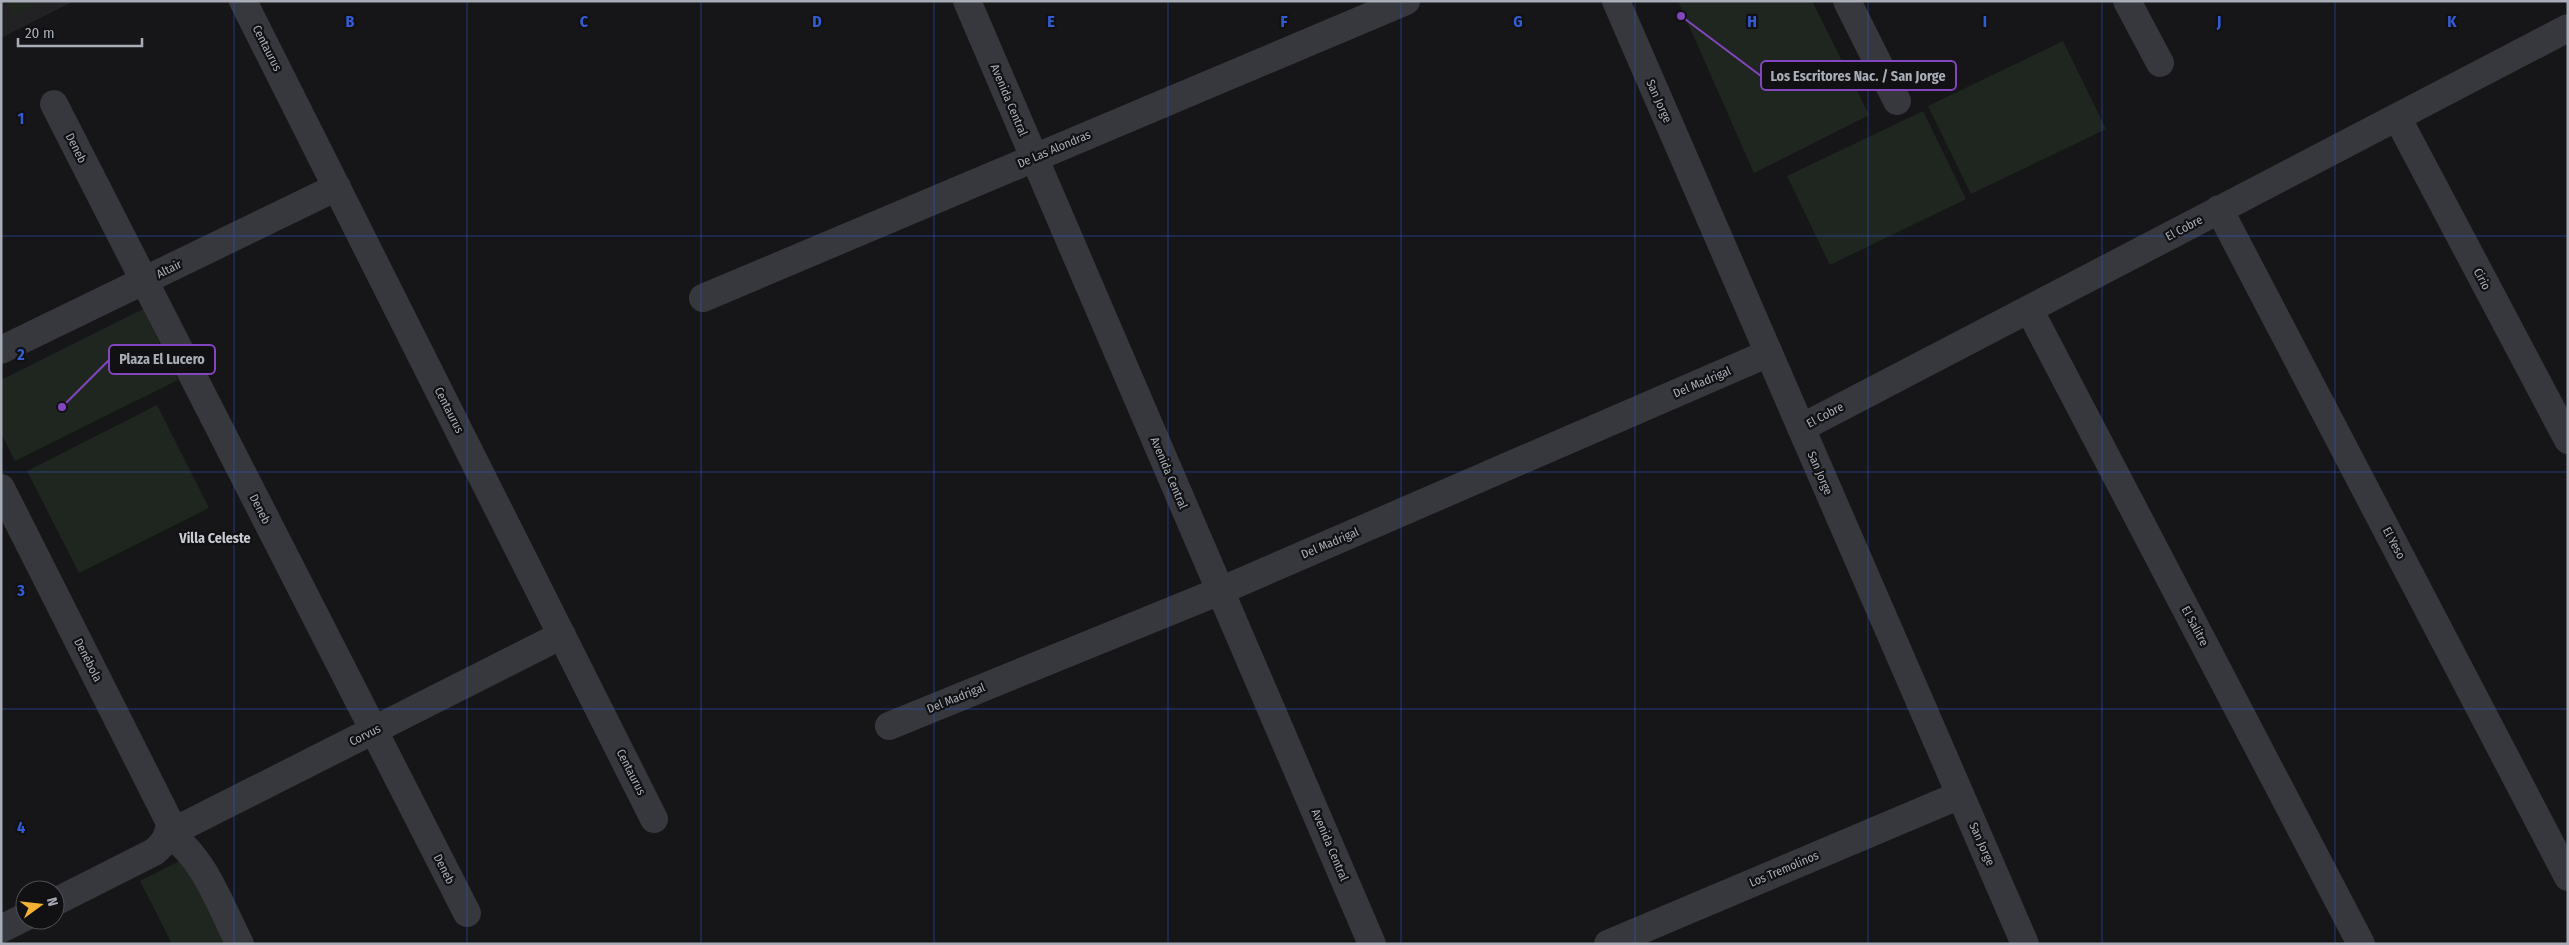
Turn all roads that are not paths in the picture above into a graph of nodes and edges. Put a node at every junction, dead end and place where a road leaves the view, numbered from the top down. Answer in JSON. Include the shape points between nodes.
{"nodes":[{"id":1,"x":244,"y":1,"type":"edge"},
{"id":2,"x":967,"y":1,"type":"edge"},
{"id":3,"x":1406,"y":1,"type":"edge"},
{"id":4,"x":1616,"y":1,"type":"edge"},
{"id":5,"x":1846,"y":1,"type":"edge"},
{"id":6,"x":2127,"y":1,"type":"edge"},
{"id":7,"x":2568,"y":28,"type":"edge"},
{"id":8,"x":2160,"y":64,"type":"dead end"},
{"id":9,"x":1897,"y":101,"type":"dead end"},
{"id":10,"x":54,"y":104,"type":"dead end"},
{"id":11,"x":2397,"y":117,"type":"junction"},
{"id":12,"x":1034,"y":157,"type":"junction"},
{"id":13,"x":337,"y":186,"type":"junction"},
{"id":14,"x":2219,"y":209,"type":"junction"},
{"id":15,"x":144,"y":282,"type":"junction"},
{"id":16,"x":703,"y":298,"type":"dead end"},
{"id":17,"x":2029,"y":308,"type":"junction"},
{"id":18,"x":1,"y":350,"type":"edge"},
{"id":19,"x":1769,"y":353,"type":"junction"},
{"id":20,"x":1801,"y":428,"type":"junction"},
{"id":21,"x":2568,"y":440,"type":"edge"},
{"id":22,"x":1,"y":488,"type":"edge"},
{"id":23,"x":1220,"y":591,"type":"junction"},
{"id":24,"x":562,"y":635,"type":"junction"},
{"id":25,"x":889,"y":726,"type":"dead end"},
{"id":26,"x":374,"y":731,"type":"junction"},
{"id":27,"x":1960,"y":795,"type":"junction"},
{"id":28,"x":654,"y":819,"type":"dead end"},
{"id":29,"x":168,"y":834,"type":"junction"},
{"id":30,"x":2568,"y":877,"type":"edge"},
{"id":31,"x":65,"y":897,"type":"edge"},
{"id":32,"x":467,"y":913,"type":"dead end"},
{"id":33,"x":15,"y":922,"type":"edge"},
{"id":34,"x":1,"y":929,"type":"edge"},
{"id":35,"x":240,"y":944,"type":"edge"},
{"id":36,"x":1372,"y":944,"type":"edge"},
{"id":37,"x":1608,"y":944,"type":"edge"},
{"id":38,"x":2025,"y":944,"type":"edge"},
{"id":39,"x":2362,"y":944,"type":"edge"}],
"edges":[{"from":1,"to":13,"type":"street","name":"Centaurus"},
{"from":2,"to":12,"type":"street","name":"Avenida Central"},
{"from":3,"to":12,"type":"street","name":"De Las Alondras"},
{"from":4,"to":19,"type":"street","name":"San Jorge"},
{"from":5,"to":9,"type":"street"},
{"from":6,"to":8,"type":"street"},
{"from":7,"to":11,"type":"street","name":"El Cobre"},
{"from":10,"to":15,"type":"street","name":"Deneb"},
{"from":11,"to":14,"type":"street","name":"El Cobre"},
{"from":11,"to":21,"type":"street","name":"Cirio"},
{"from":12,"to":16,"type":"street","name":"De Las Alondras"},
{"from":12,"to":23,"type":"street","name":"Avenida Central"},
{"from":13,"to":15,"type":"street","name":"Altair"},
{"from":13,"to":24,"type":"street","name":"Centaurus"},
{"from":14,"to":17,"type":"street","name":"El Cobre"},
{"from":14,"to":30,"type":"street","name":"El Yeso"},
{"from":15,"to":18,"type":"street","name":"Altair"},
{"from":15,"to":26,"type":"street","name":"Deneb"},
{"from":17,"to":20,"type":"street","name":"El Cobre"},
{"from":17,"to":39,"type":"street","name":"El Salitre"},
{"from":19,"to":20,"type":"street","name":"San Jorge"},
{"from":19,"to":23,"type":"street","name":"Del Madrigal"},
{"from":20,"to":27,"type":"street","name":"San Jorge"},
{"from":22,"to":29,"type":"street","name":"Denébola","via":[[170,823]]},
{"from":23,"to":25,"type":"street","name":"Del Madrigal"},
{"from":23,"to":36,"type":"street","name":"Avenida Central"},
{"from":24,"to":26,"type":"street","name":"Corvus"},
{"from":24,"to":28,"type":"street","name":"Centaurus"},
{"from":26,"to":29,"type":"street","name":"Corvus"},
{"from":26,"to":32,"type":"street","name":"Deneb"},
{"from":27,"to":37,"type":"street","name":"Los Tremolinos"},
{"from":27,"to":38,"type":"street","name":"San Jorge"},
{"from":29,"to":31,"type":"street","via":[[163,845],[154,852]]},
{"from":29,"to":35,"type":"street","via":[[180,841],[198,861]]},
{"from":33,"to":34,"type":"street"}]}
